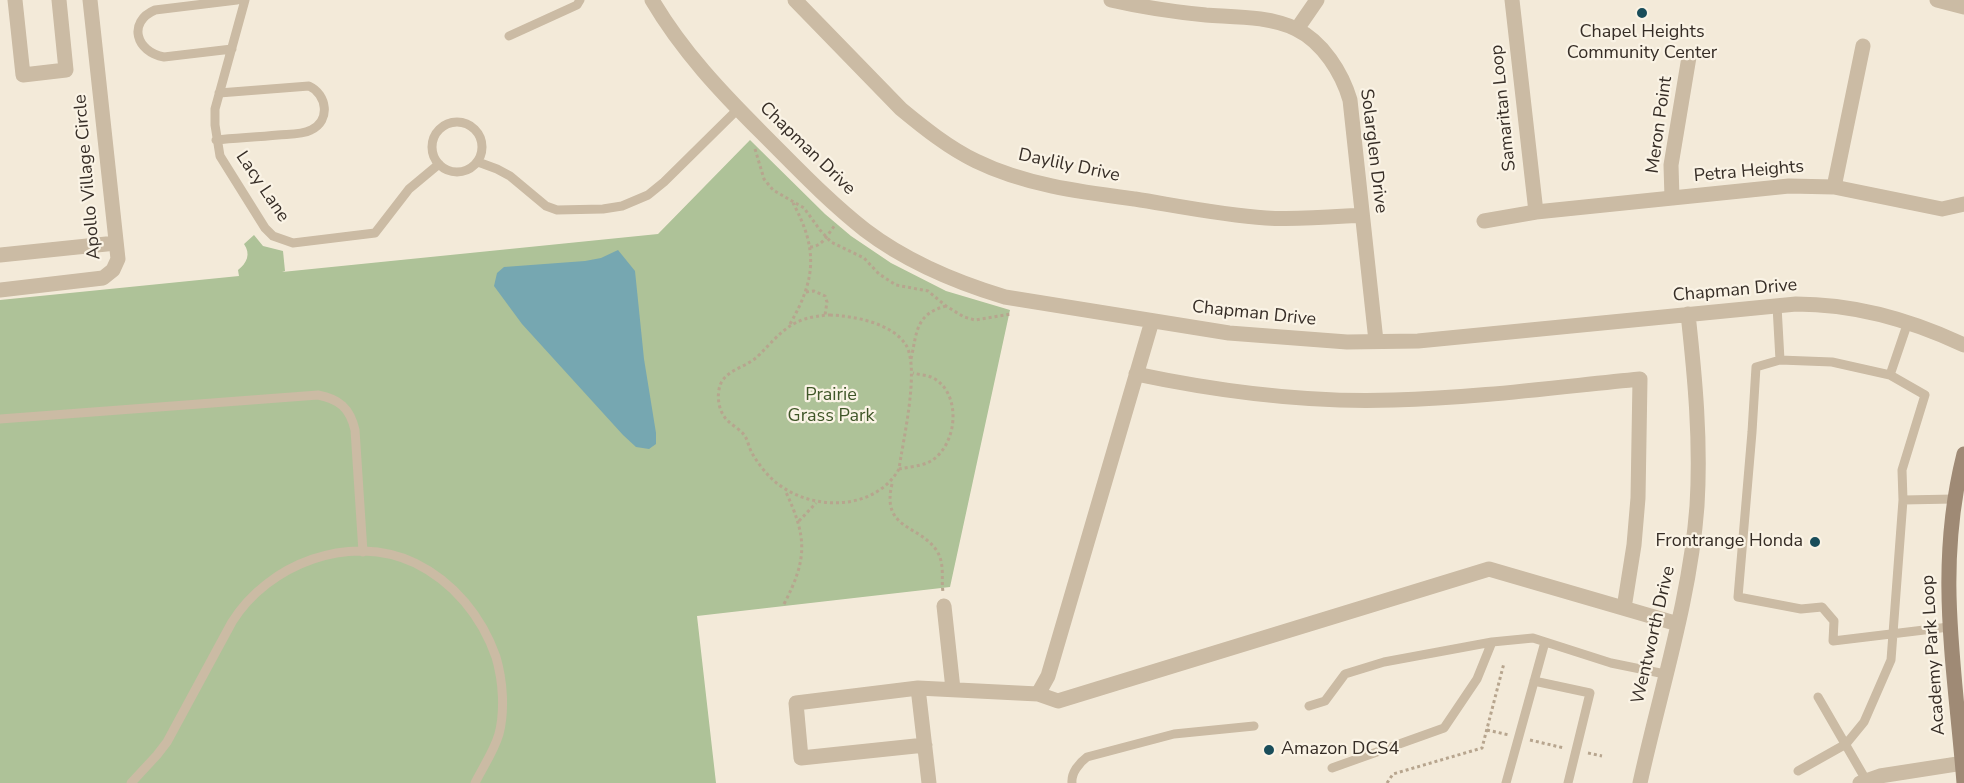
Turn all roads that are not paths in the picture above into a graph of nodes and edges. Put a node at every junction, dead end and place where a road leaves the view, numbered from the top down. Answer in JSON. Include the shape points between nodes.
{"nodes":[{"id":1,"x":15,"y":0,"type":"edge"},
{"id":2,"x":59,"y":0,"type":"edge"},
{"id":3,"x":90,"y":0,"type":"edge"},
{"id":4,"x":237,"y":0,"type":"edge"},
{"id":5,"x":245,"y":0,"type":"edge"},
{"id":6,"x":580,"y":0,"type":"edge"},
{"id":7,"x":652,"y":0,"type":"edge"},
{"id":8,"x":795,"y":0,"type":"edge"},
{"id":9,"x":1111,"y":0,"type":"edge"},
{"id":10,"x":1317,"y":0,"type":"edge"},
{"id":11,"x":1512,"y":0,"type":"edge"},
{"id":12,"x":1937,"y":0,"type":"edge"},
{"id":13,"x":1964,"y":7,"type":"edge"},
{"id":14,"x":1297,"y":30,"type":"junction"},
{"id":15,"x":509,"y":36,"type":"dead end"},
{"id":16,"x":1863,"y":46,"type":"dead end"},
{"id":17,"x":232,"y":49,"type":"junction"},
{"id":18,"x":1689,"y":57,"type":"dead end"},
{"id":19,"x":219,"y":93,"type":"junction"},
{"id":20,"x":738,"y":109,"type":"junction"},
{"id":21,"x":216,"y":140,"type":"junction"},
{"id":22,"x":478,"y":162,"type":"junction"},
{"id":23,"x":439,"y":164,"type":"junction"},
{"id":24,"x":1834,"y":187,"type":"junction"},
{"id":25,"x":1672,"y":198,"type":"junction"},
{"id":26,"x":1964,"y":204,"type":"edge"},
{"id":27,"x":1536,"y":212,"type":"junction"},
{"id":28,"x":1362,"y":215,"type":"junction"},
{"id":29,"x":1484,"y":221,"type":"dead end"},
{"id":30,"x":116,"y":243,"type":"junction"},
{"id":31,"x":0,"y":255,"type":"edge"},
{"id":32,"x":0,"y":290,"type":"edge"},
{"id":33,"x":1777,"y":306,"type":"junction"},
{"id":34,"x":1688,"y":314,"type":"junction"},
{"id":35,"x":1152,"y":321,"type":"junction"},
{"id":36,"x":1908,"y":322,"type":"junction"},
{"id":37,"x":1376,"y":341,"type":"junction"},
{"id":38,"x":1964,"y":345,"type":"edge"},
{"id":39,"x":1780,"y":360,"type":"junction"},
{"id":40,"x":1136,"y":374,"type":"junction"},
{"id":41,"x":1890,"y":375,"type":"junction"},
{"id":42,"x":0,"y":419,"type":"edge"},
{"id":43,"x":1964,"y":454,"type":"edge"},
{"id":44,"x":1903,"y":500,"type":"junction"},
{"id":45,"x":1954,"y":500,"type":"junction"},
{"id":46,"x":363,"y":552,"type":"junction"},
{"id":47,"x":944,"y":606,"type":"road end"},
{"id":48,"x":1624,"y":608,"type":"junction"},
{"id":49,"x":1678,"y":624,"type":"junction"},
{"id":50,"x":1949,"y":627,"type":"junction"},
{"id":51,"x":1892,"y":634,"type":"junction"},
{"id":52,"x":1492,"y":642,"type":"junction"},
{"id":53,"x":1545,"y":642,"type":"junction"},
{"id":54,"x":1665,"y":674,"type":"junction"},
{"id":55,"x":1534,"y":681,"type":"junction"},
{"id":56,"x":918,"y":688,"type":"junction"},
{"id":57,"x":953,"y":689,"type":"junction"},
{"id":58,"x":1038,"y":694,"type":"junction"},
{"id":59,"x":1818,"y":697,"type":"dead end"},
{"id":60,"x":1309,"y":706,"type":"dead end"},
{"id":61,"x":1254,"y":726,"type":"dead end"},
{"id":62,"x":1846,"y":744,"type":"junction"},
{"id":63,"x":925,"y":745,"type":"junction"},
{"id":64,"x":1963,"y":763,"type":"edge"},
{"id":65,"x":1332,"y":768,"type":"dead end"},
{"id":66,"x":1798,"y":771,"type":"dead end"},
{"id":67,"x":1863,"y":782,"type":"edge"},
{"id":68,"x":131,"y":783,"type":"edge"},
{"id":69,"x":475,"y":783,"type":"edge"},
{"id":70,"x":929,"y":783,"type":"edge"},
{"id":71,"x":1072,"y":783,"type":"edge"},
{"id":72,"x":1506,"y":783,"type":"edge"},
{"id":73,"x":1568,"y":783,"type":"edge"},
{"id":74,"x":1640,"y":783,"type":"edge"},
{"id":75,"x":1964,"y":783,"type":"edge"}],
"edges":[{"from":1,"to":2,"type":"street","via":[[23,75],[66,70]]},
{"from":3,"to":30,"type":"street","name":"Apollo Village Circle"},
{"from":4,"to":17,"type":"lane","via":[[155,10],[142,19],[137,32],[142,45],[164,57]]},
{"from":5,"to":17,"type":"lane","name":"Lacy Lane"},
{"from":6,"to":15,"type":"lane","via":[[577,5]]},
{"from":7,"to":20,"type":"street","name":"Chapman Drive","via":[[683,47]]},
{"from":8,"to":28,"type":"street","name":"Daylily Drive","via":[[901,109],[958,151],[993,168],[1078,191],[1239,214],[1290,218]]},
{"from":9,"to":14,"type":"street","name":"Solarglen Drive","via":[[1270,21]]},
{"from":10,"to":14,"type":"street"},
{"from":11,"to":27,"type":"street","name":"Samaritan Loop"},
{"from":12,"to":13,"type":"street"},
{"from":14,"to":28,"type":"street","name":"Solarglen Drive","via":[[1321,49],[1345,84],[1353,118]]},
{"from":16,"to":24,"type":"street"},
{"from":17,"to":19,"type":"lane","name":"Lacy Lane"},
{"from":18,"to":25,"type":"street","name":"Meron Point","via":[[1671,165]]},
{"from":19,"to":21,"type":"lane","name":"Lacy Lane"},
{"from":19,"to":21,"type":"lane","via":[[309,86],[322,98],[325,113],[317,127],[303,133]]},
{"from":20,"to":22,"type":"lane","via":[[664,182],[648,195],[622,206],[557,210],[546,206],[504,172]]},
{"from":20,"to":35,"type":"street","name":"Chapman Drive","via":[[844,213],[926,267],[1005,297]]},
{"from":21,"to":23,"type":"lane","name":"Lacy Lane","via":[[220,156],[265,228],[273,237],[293,243],[375,233],[409,189]]},
{"from":22,"to":23,"type":"lane","via":[[457,172]]},
{"from":22,"to":23,"type":"lane","via":[[481,138],[473,127],[460,122],[450,123],[437,132],[432,146]]},
{"from":24,"to":25,"type":"street","name":"Petra Heights","via":[[1789,186]]},
{"from":24,"to":26,"type":"street","name":"Petra Heights","via":[[1942,209]]},
{"from":25,"to":27,"type":"street","name":"Petra Heights"},
{"from":27,"to":29,"type":"street","name":"Petra Heights"},
{"from":28,"to":37,"type":"street","name":"Solarglen Drive"},
{"from":30,"to":31,"type":"street"},
{"from":30,"to":32,"type":"street","name":"Apollo Village Circle","via":[[118,259],[103,278]]},
{"from":33,"to":34,"type":"street","name":"Chapman Drive"},
{"from":33,"to":36,"type":"street","name":"Chapman Drive","via":[[1843,307]]},
{"from":33,"to":39,"type":"lane"},
{"from":34,"to":37,"type":"street","name":"Chapman Drive","via":[[1418,341]]},
{"from":34,"to":49,"type":"street","name":"Wentworth Drive","via":[[1698,416],[1698,477],[1693,544]]},
{"from":35,"to":37,"type":"street","name":"Chapman Drive","via":[[1272,338]]},
{"from":35,"to":40,"type":"street"},
{"from":36,"to":38,"type":"street","name":"Chapman Drive"},
{"from":36,"to":41,"type":"lane"},
{"from":39,"to":41,"type":"lane","via":[[1832,362]]},
{"from":39,"to":51,"type":"lane","via":[[1756,367],[1738,597],[1801,609],[1822,607],[1833,621],[1833,641]]},
{"from":40,"to":48,"type":"street","via":[[1250,394],[1354,400],[1436,398],[1640,379],[1638,498]]},
{"from":40,"to":58,"type":"street","via":[[1048,676]]},
{"from":41,"to":44,"type":"lane","via":[[1925,395],[1902,470]]},
{"from":42,"to":46,"type":"lane","via":[[330,397],[342,405],[356,430]]},
{"from":43,"to":45,"type":"street","name":"Academy Park Loop"},
{"from":44,"to":45,"type":"lane"},
{"from":44,"to":51,"type":"lane"},
{"from":45,"to":50,"type":"street","name":"Academy Park Loop","via":[[1948,570]]},
{"from":46,"to":68,"type":"lane","via":[[299,564],[256,592],[232,622],[158,756]]},
{"from":46,"to":69,"type":"lane","via":[[413,562],[443,581],[467,604],[486,634],[499,667],[502,714],[496,743]]},
{"from":47,"to":57,"type":"street"},
{"from":48,"to":49,"type":"street"},
{"from":48,"to":58,"type":"street","via":[[1489,569],[1058,701]]},
{"from":49,"to":54,"type":"street","name":"Wentworth Drive"},
{"from":50,"to":51,"type":"lane"},
{"from":50,"to":64,"type":"street","name":"Academy Park Loop"},
{"from":51,"to":62,"type":"lane","via":[[1891,660],[1864,722]]},
{"from":52,"to":53,"type":"lane","via":[[1533,638]]},
{"from":52,"to":60,"type":"lane","via":[[1384,662],[1345,674],[1325,701]]},
{"from":52,"to":65,"type":"lane","via":[[1477,679],[1443,728]]},
{"from":53,"to":54,"type":"lane","via":[[1611,663]]},
{"from":53,"to":55,"type":"lane"},
{"from":54,"to":74,"type":"street","name":"Wentworth Drive"},
{"from":55,"to":72,"type":"lane"},
{"from":55,"to":73,"type":"lane","via":[[1590,693]]},
{"from":56,"to":57,"type":"street"},
{"from":56,"to":63,"type":"street"},
{"from":56,"to":63,"type":"street","via":[[796,703],[801,758]]},
{"from":57,"to":58,"type":"street"},
{"from":59,"to":62,"type":"lane"},
{"from":61,"to":71,"type":"lane","via":[[1174,734],[1087,757],[1079,762]]},
{"from":62,"to":66,"type":"lane"},
{"from":62,"to":67,"type":"lane"},
{"from":63,"to":70,"type":"street"},
{"from":64,"to":67,"type":"street"},
{"from":64,"to":75,"type":"street","name":"Academy Park Loop"}]}
